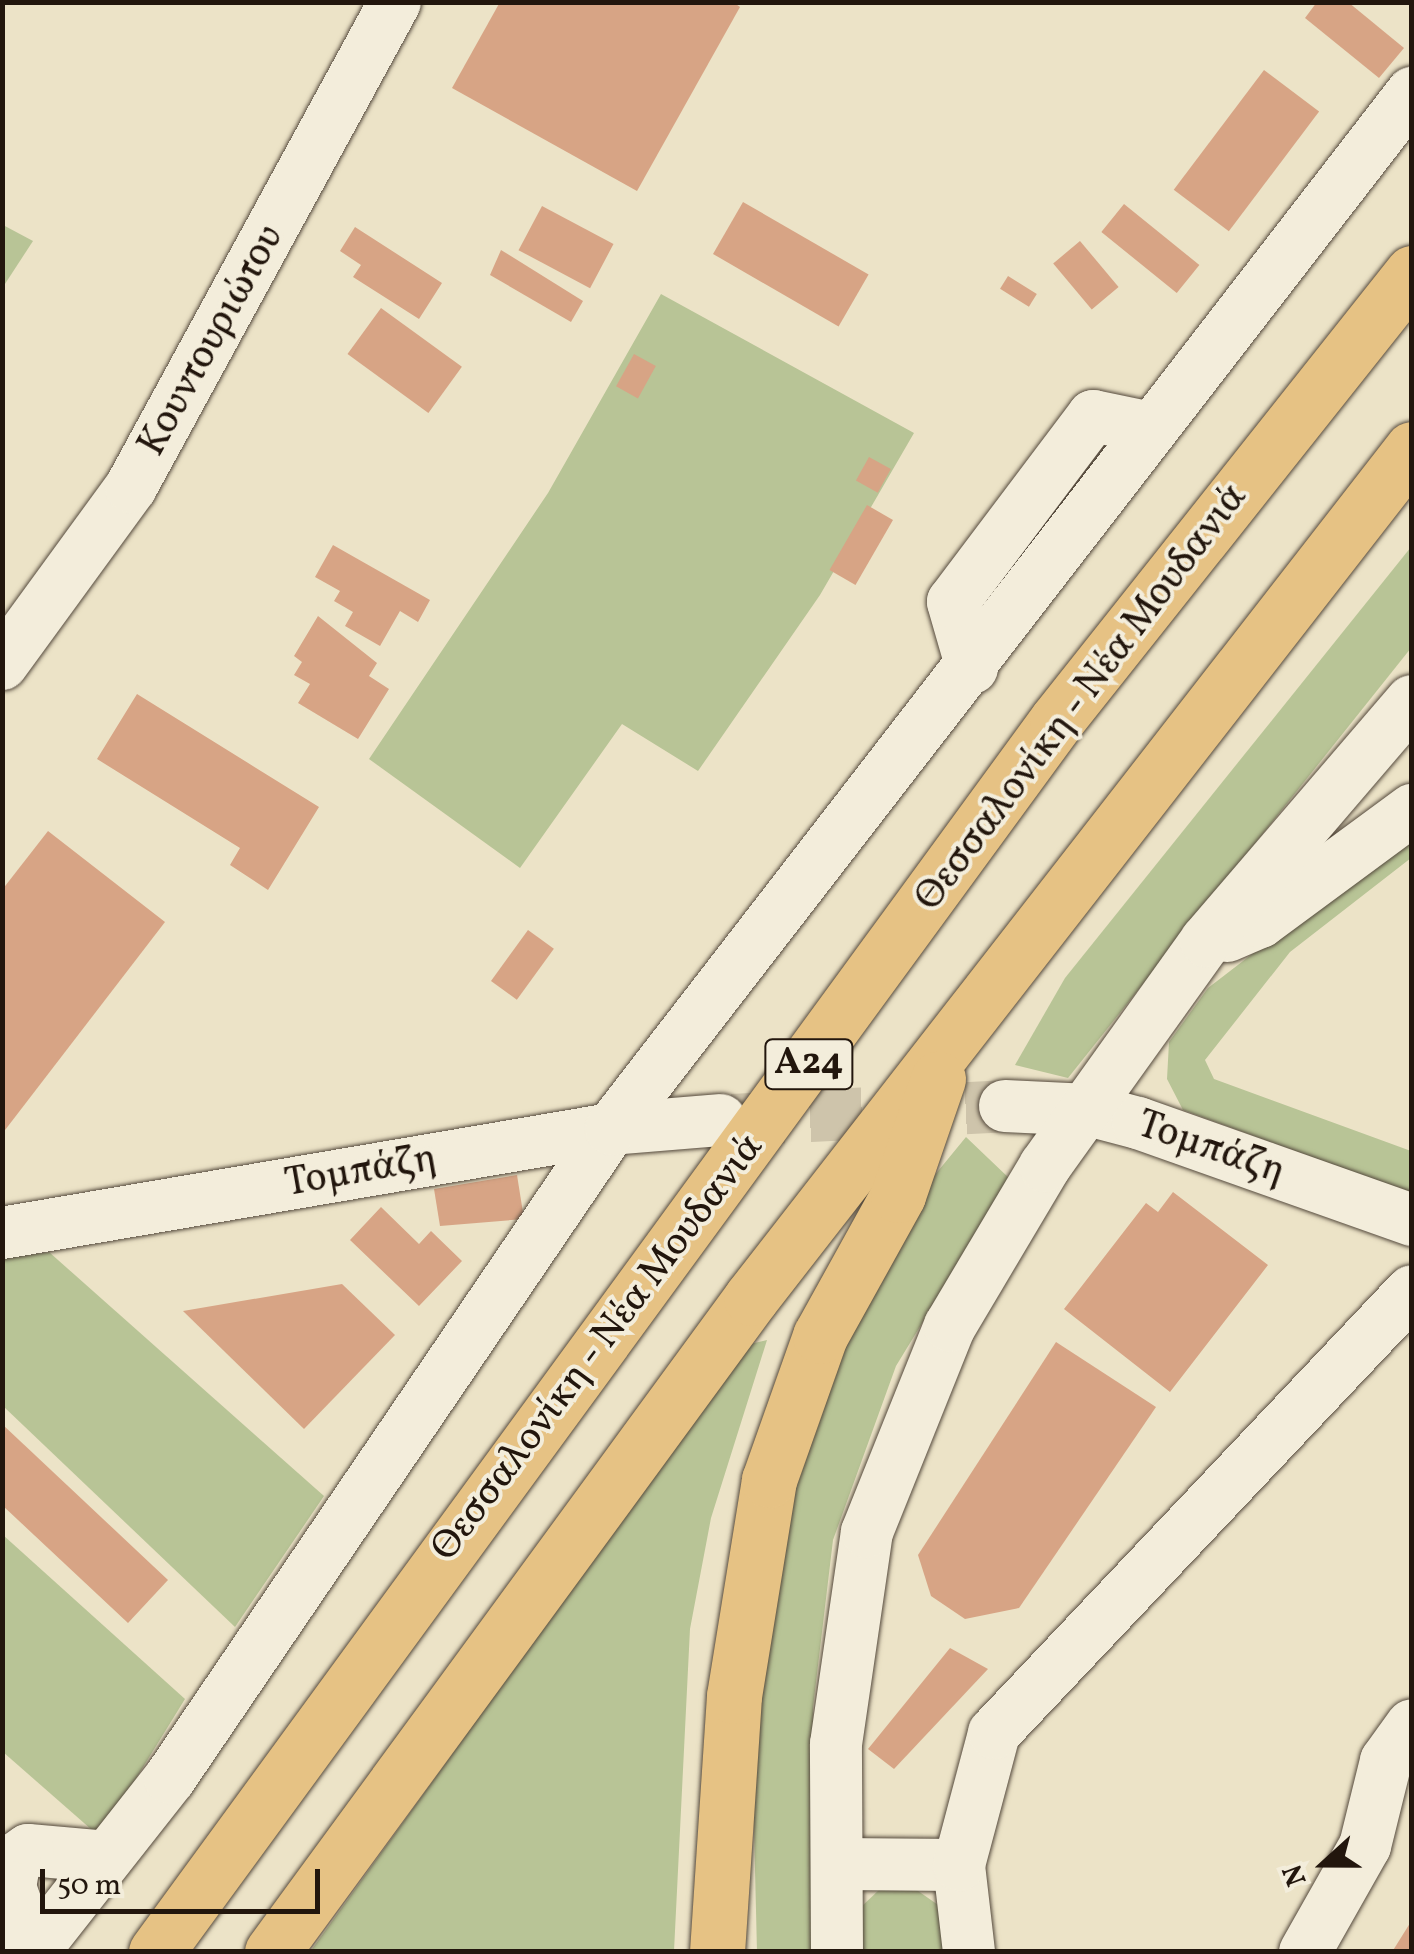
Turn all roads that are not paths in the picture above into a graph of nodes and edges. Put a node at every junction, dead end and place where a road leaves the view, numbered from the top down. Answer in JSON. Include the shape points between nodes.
{"nodes":[{"id":1,"x":395,"y":2,"type":"edge"},
{"id":2,"x":1412,"y":94,"type":"edge"},
{"id":3,"x":1412,"y":273,"type":"edge"},
{"id":4,"x":1412,"y":449,"type":"edge"},
{"id":5,"x":2,"y":664,"type":"edge"},
{"id":6,"x":1412,"y":701,"type":"edge"},
{"id":7,"x":1412,"y":810,"type":"edge"},
{"id":8,"x":1206,"y":941,"type":"junction"},
{"id":9,"x":952,"y":1038,"type":"junction"},
{"id":10,"x":1006,"y":1106,"type":"tunnel mouth"},
{"id":11,"x":1088,"y":1110,"type":"junction"},
{"id":12,"x":721,"y":1120,"type":"tunnel mouth"},
{"id":13,"x":611,"y":1130,"type":"junction"},
{"id":14,"x":1412,"y":1220,"type":"edge"},
{"id":15,"x":2,"y":1233,"type":"edge"},
{"id":16,"x":1412,"y":1291,"type":"edge"},
{"id":17,"x":1412,"y":1725,"type":"edge"},
{"id":18,"x":9,"y":1853,"type":"edge"},
{"id":19,"x":106,"y":1857,"type":"junction"},
{"id":20,"x":217,"y":1864,"type":"junction"},
{"id":21,"x":839,"y":1864,"type":"junction"},
{"id":22,"x":959,"y":1864,"type":"junction"},
{"id":23,"x":33,"y":1952,"type":"edge"},
{"id":24,"x":119,"y":1952,"type":"edge"},
{"id":25,"x":156,"y":1952,"type":"edge"},
{"id":26,"x":272,"y":1952,"type":"edge"},
{"id":27,"x":717,"y":1952,"type":"edge"},
{"id":28,"x":836,"y":1952,"type":"edge"},
{"id":29,"x":969,"y":1952,"type":"edge"},
{"id":30,"x":1306,"y":1952,"type":"edge"}],
"edges":[{"from":1,"to":5,"type":"street","name":"Κουντουριώτου","via":[[131,488]]},
{"from":2,"to":13,"type":"street"},
{"from":3,"to":20,"type":"highway","name":"Θεσσαλονίκη - Νέα Μουδανιά","number":"Α24","via":[[1058,720]]},
{"from":4,"to":9,"type":"highway"},
{"from":6,"to":8,"type":"street"},
{"from":7,"to":8,"type":"street","via":[[1260,922]]},
{"from":8,"to":11,"type":"street"},
{"from":9,"to":26,"type":"highway"},
{"from":9,"to":27,"type":"highway","via":[[898,1195],[820,1336],[770,1480],[734,1696]]},
{"from":10,"to":11,"type":"street","name":"Τομπάζη"},
{"from":11,"to":14,"type":"street","name":"Τομπάζη"},
{"from":11,"to":21,"type":"street","via":[[1045,1166],[950,1326],[867,1532],[836,1744]]},
{"from":12,"to":13,"type":"street","name":"Τομπάζη"},
{"from":13,"to":15,"type":"street","name":"Τομπάζη"},
{"from":13,"to":19,"type":"street","via":[[170,1778]]},
{"from":16,"to":22,"type":"street","via":[[1003,1720],[986,1752]]},
{"from":17,"to":30,"type":"street","via":[[1386,1761],[1366,1846]]},
{"from":18,"to":19,"type":"street"},
{"from":18,"to":23,"type":"street","via":[[10,1887]]},
{"from":19,"to":23,"type":"street"},
{"from":20,"to":24,"type":"highway","number":"Α24"},
{"from":20,"to":25,"type":"highway","name":"Θεσσαλονίκη - Νέα Μουδανιά"},
{"from":21,"to":22,"type":"street"},
{"from":21,"to":28,"type":"street"},
{"from":22,"to":29,"type":"street"}]}
